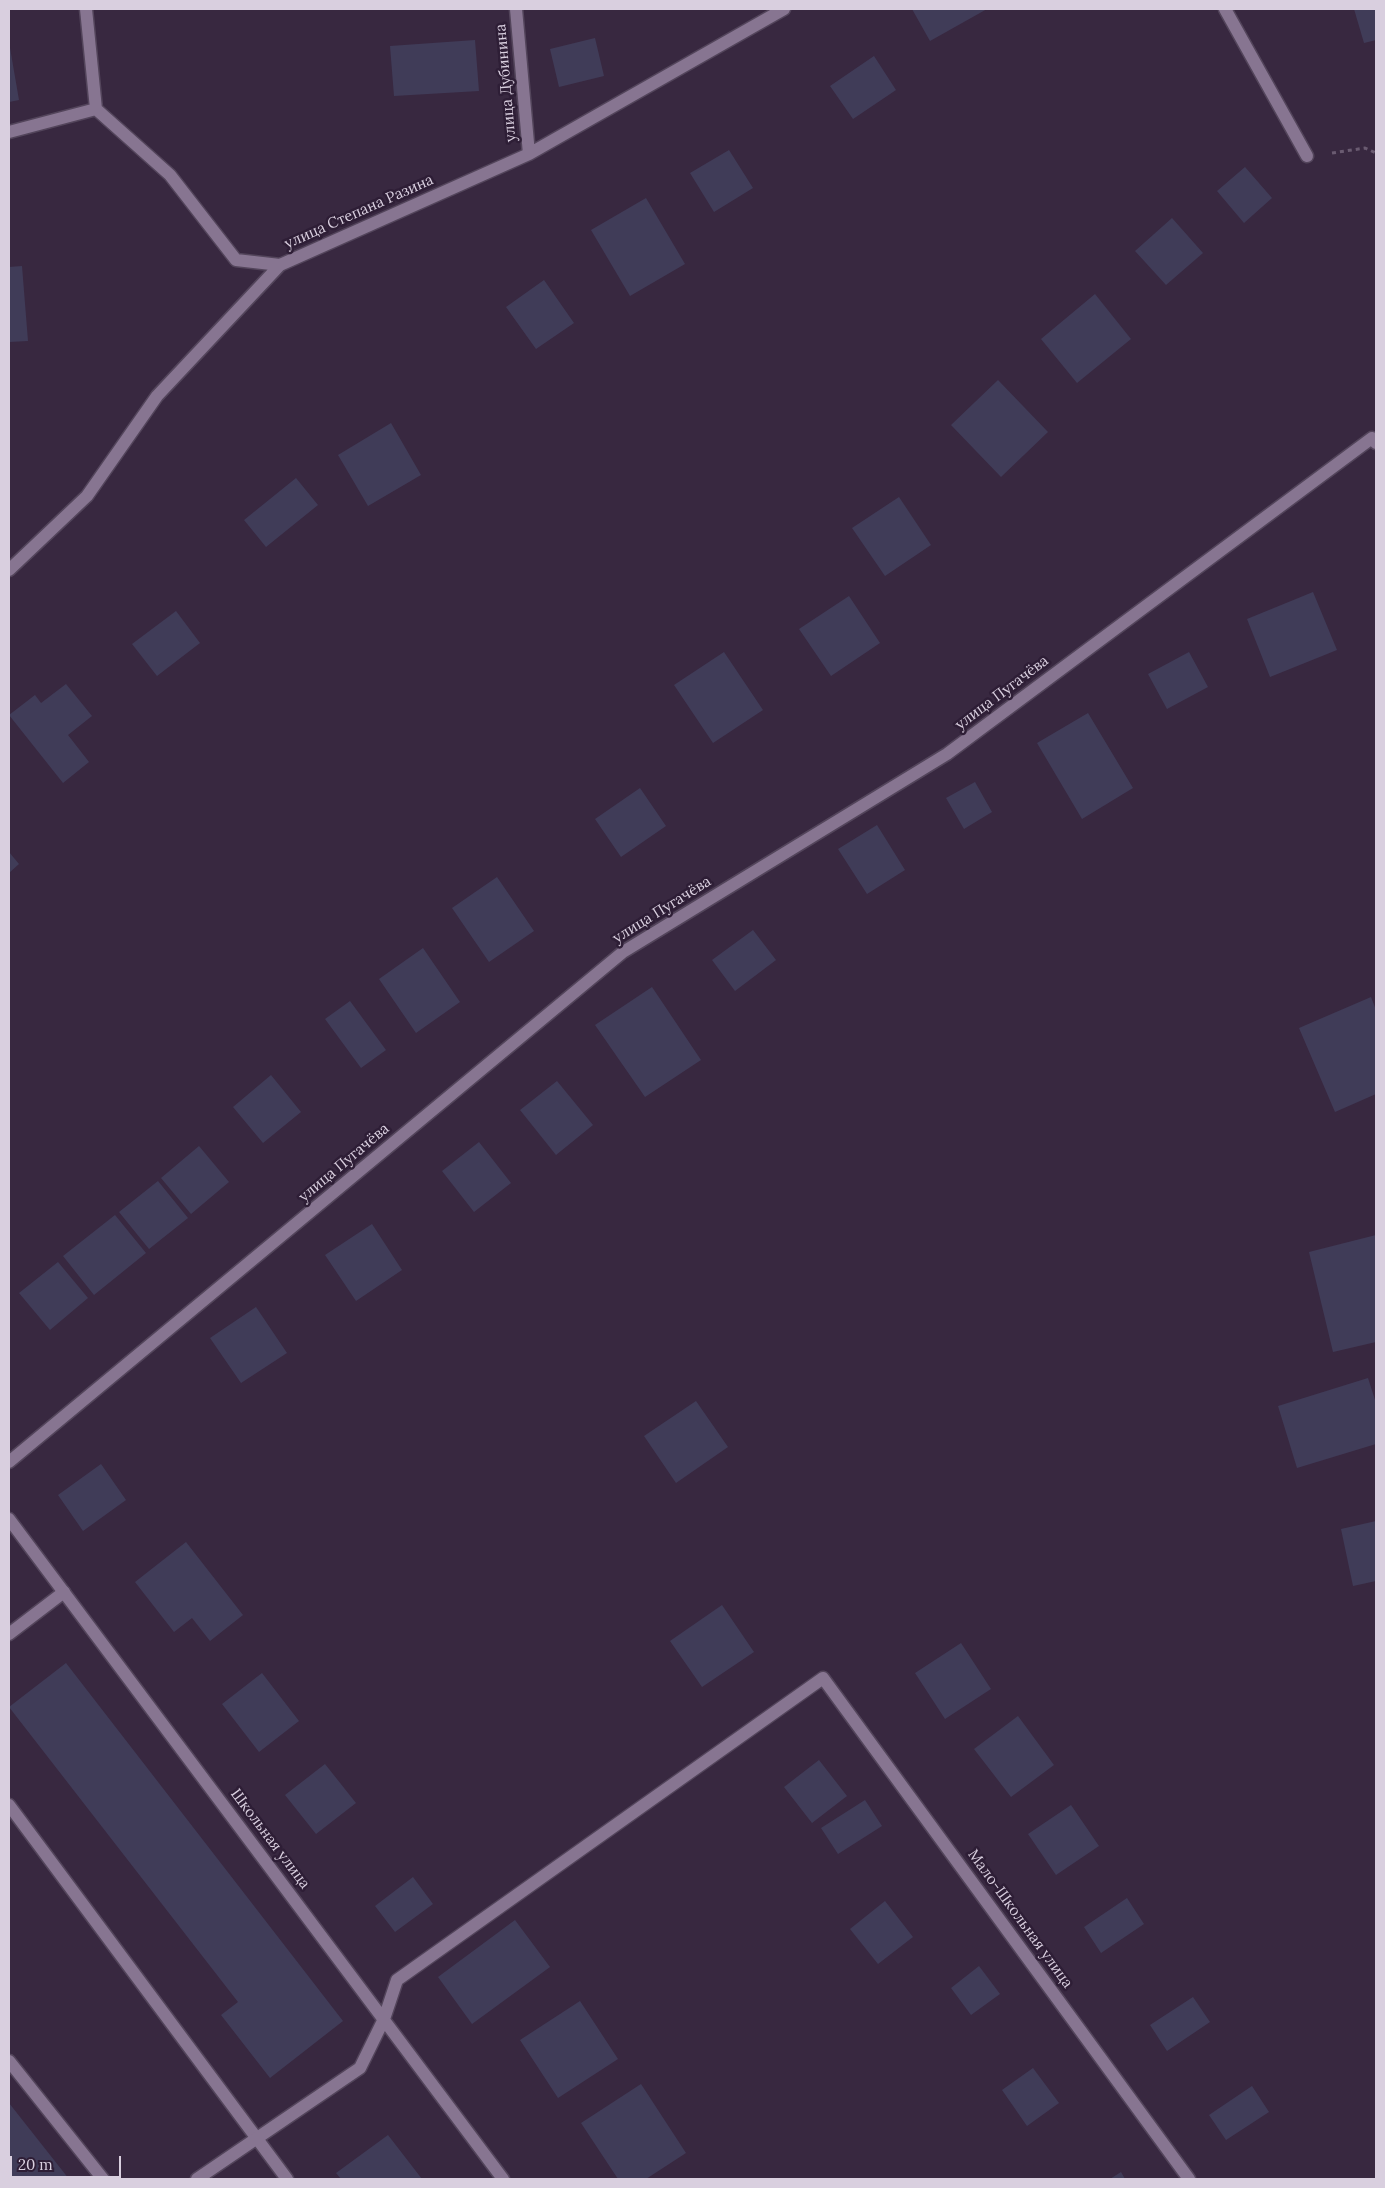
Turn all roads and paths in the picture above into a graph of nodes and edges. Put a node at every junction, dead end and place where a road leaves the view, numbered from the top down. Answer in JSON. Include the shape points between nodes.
{"nodes":[{"id":1,"x":86,"y":9,"type":"edge"},
{"id":2,"x":516,"y":9,"type":"edge"},
{"id":3,"x":1225,"y":9,"type":"edge"},
{"id":4,"x":779,"y":10,"type":"edge"},
{"id":5,"x":96,"y":110,"type":"junction"},
{"id":6,"x":9,"y":132,"type":"edge"},
{"id":7,"x":1376,"y":153,"type":"edge"},
{"id":8,"x":529,"y":154,"type":"junction"},
{"id":9,"x":1307,"y":156,"type":"joint"},
{"id":10,"x":280,"y":265,"type":"junction"},
{"id":11,"x":1374,"y":440,"type":"edge"},
{"id":12,"x":9,"y":570,"type":"edge"},
{"id":13,"x":9,"y":1462,"type":"edge"},
{"id":14,"x":9,"y":1519,"type":"edge"},
{"id":15,"x":64,"y":1592,"type":"junction"},
{"id":16,"x":9,"y":1634,"type":"edge"},
{"id":17,"x":9,"y":1805,"type":"edge"},
{"id":18,"x":384,"y":2019,"type":"junction"},
{"id":19,"x":9,"y":2061,"type":"edge"},
{"id":20,"x":257,"y":2138,"type":"junction"},
{"id":21,"x":104,"y":2179,"type":"edge"},
{"id":22,"x":197,"y":2179,"type":"edge"},
{"id":23,"x":287,"y":2179,"type":"edge"},
{"id":24,"x":503,"y":2179,"type":"edge"},
{"id":25,"x":1190,"y":2179,"type":"edge"}],
"edges":[{"from":1,"to":5,"type":"street"},
{"from":2,"to":8,"type":"street","name":"улица Дубинина"},
{"from":3,"to":9,"type":"street"},
{"from":4,"to":8,"type":"street","name":"улица Степана Разина"},
{"from":5,"to":6,"type":"street"},
{"from":5,"to":10,"type":"street","via":[[170,175],[236,260]]},
{"from":7,"to":9,"type":"path","via":[[1365,148]]},
{"from":8,"to":10,"type":"street","name":"улица Степана Разина"},
{"from":10,"to":12,"type":"street","name":"улица Степана Разина","via":[[156,396],[87,496]]},
{"from":11,"to":13,"type":"street","name":"улица Пугачёва","via":[[947,754],[623,952]]},
{"from":14,"to":15,"type":"street","name":"Школьная улица"},
{"from":15,"to":16,"type":"street"},
{"from":15,"to":18,"type":"street","name":"Школьная улица"},
{"from":17,"to":20,"type":"street"},
{"from":18,"to":20,"type":"street","via":[[360,2068]]},
{"from":18,"to":24,"type":"street","name":"Школьная улица"},
{"from":18,"to":25,"type":"street","name":"Мало-Школьная улица","via":[[397,1980],[824,1678]]},
{"from":19,"to":21,"type":"street"},
{"from":20,"to":22,"type":"street"},
{"from":20,"to":23,"type":"street"}]}
